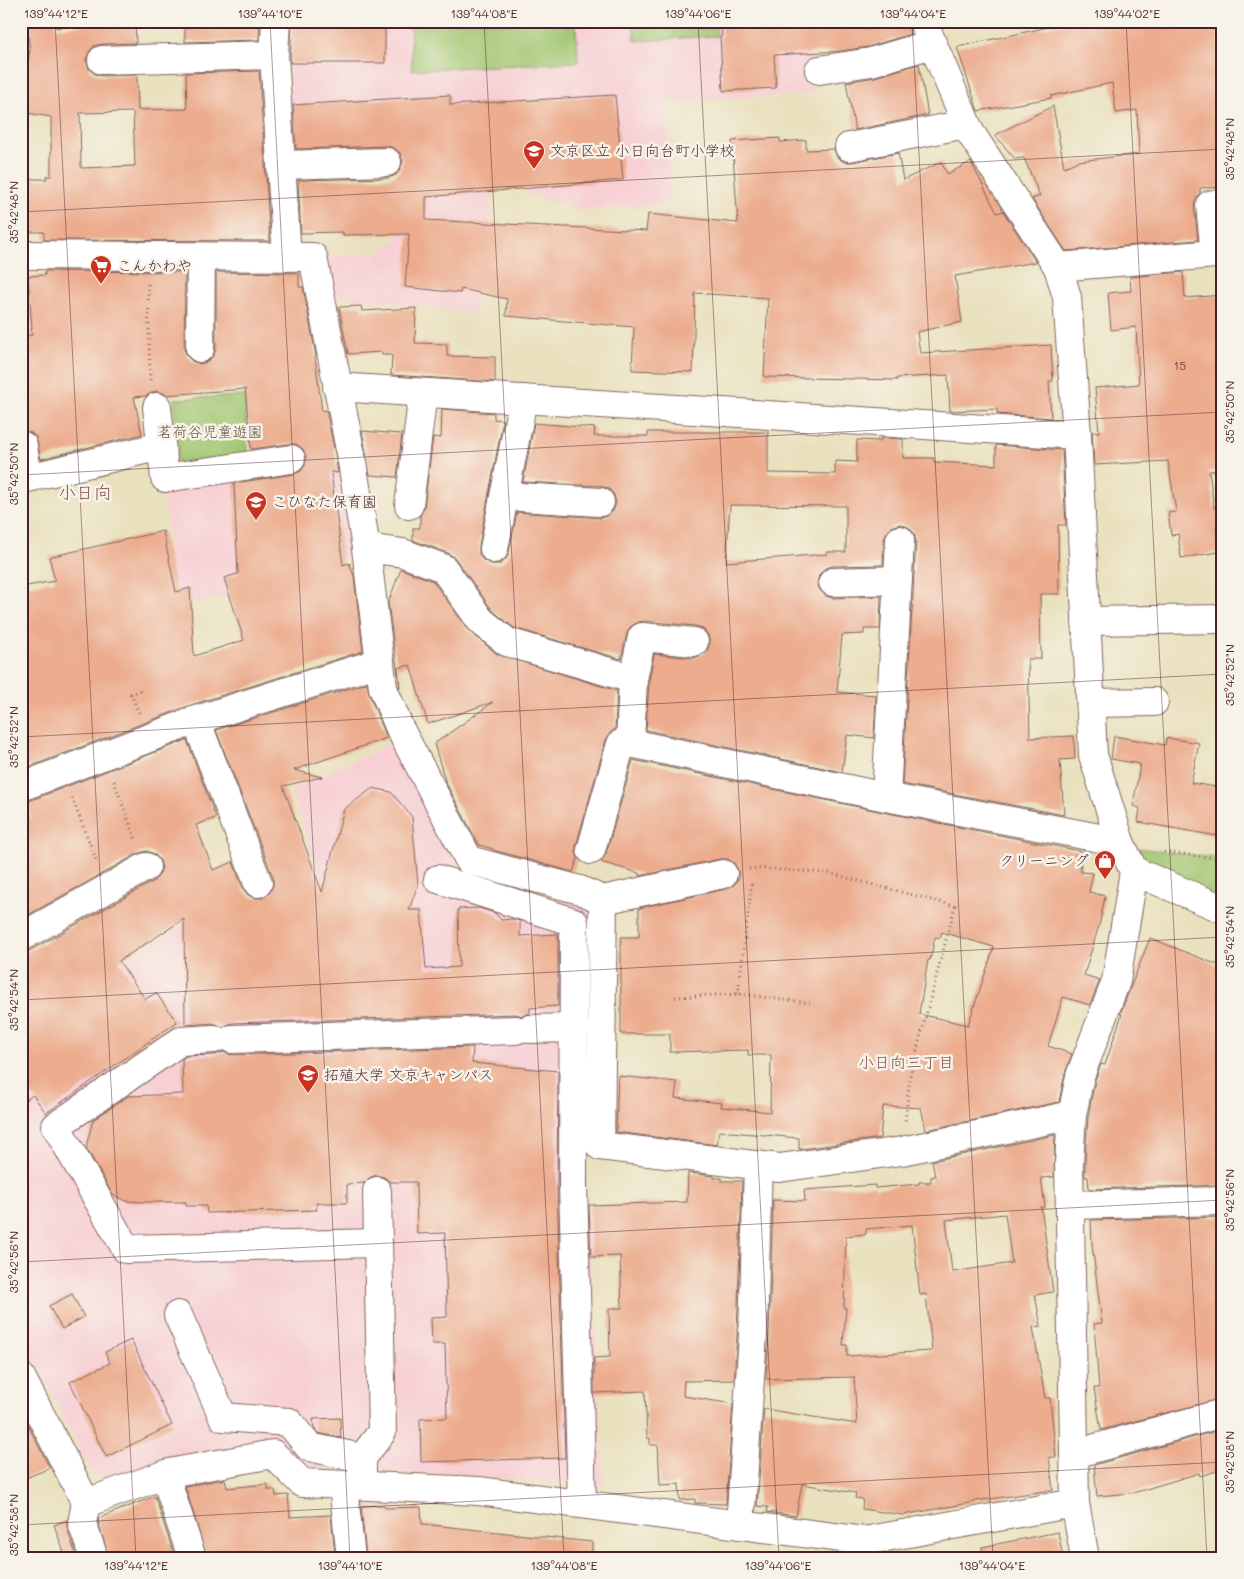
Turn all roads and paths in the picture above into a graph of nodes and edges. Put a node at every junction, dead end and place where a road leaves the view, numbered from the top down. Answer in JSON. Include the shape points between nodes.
{"nodes":[{"id":1,"x":276,"y":21,"type":"edge"},
{"id":2,"x":927,"y":33,"type":"edge"},
{"id":3,"x":274,"y":55,"type":"junction"},
{"id":4,"x":102,"y":60,"type":"dead end"},
{"id":5,"x":819,"y":70,"type":"dead end"},
{"id":6,"x":966,"y":124,"type":"junction"},
{"id":7,"x":849,"y":147,"type":"dead end"},
{"id":8,"x":387,"y":162,"type":"dead end"},
{"id":9,"x":281,"y":166,"type":"junction"},
{"id":10,"x":1223,"y":202,"type":"edge"},
{"id":11,"x":21,"y":255,"type":"edge"},
{"id":12,"x":147,"y":256,"type":"junction"},
{"id":13,"x":201,"y":257,"type":"junction"},
{"id":14,"x":287,"y":257,"type":"junction"},
{"id":15,"x":1058,"y":267,"type":"junction"},
{"id":16,"x":200,"y":348,"type":"dead end"},
{"id":17,"x":337,"y":387,"type":"junction"},
{"id":18,"x":423,"y":392,"type":"junction"},
{"id":19,"x":523,"y":399,"type":"junction"},
{"id":20,"x":156,"y":408,"type":"joint"},
{"id":21,"x":1077,"y":435,"type":"junction"},
{"id":22,"x":21,"y":446,"type":"edge"},
{"id":23,"x":161,"y":446,"type":"junction"},
{"id":24,"x":292,"y":459,"type":"dead end"},
{"id":25,"x":504,"y":496,"type":"junction"},
{"id":26,"x":600,"y":502,"type":"dead end"},
{"id":27,"x":409,"y":505,"type":"dead end"},
{"id":28,"x":900,"y":540,"type":"dead end"},
{"id":29,"x":366,"y":548,"type":"junction"},
{"id":30,"x":494,"y":549,"type":"dead end"},
{"id":31,"x":898,"y":580,"type":"junction"},
{"id":32,"x":834,"y":582,"type":"dead end"},
{"id":33,"x":1223,"y":619,"type":"edge"},
{"id":34,"x":1086,"y":621,"type":"junction"},
{"id":35,"x":694,"y":642,"type":"dead end"},
{"id":36,"x":380,"y":662,"type":"junction"},
{"id":37,"x":633,"y":679,"type":"junction"},
{"id":38,"x":142,"y":690,"type":"dead end"},
{"id":39,"x":1154,"y":702,"type":"dead end"},
{"id":40,"x":1091,"y":703,"type":"junction"},
{"id":41,"x":140,"y":715,"type":"dead end"},
{"id":42,"x":196,"y":720,"type":"junction"},
{"id":43,"x":630,"y":743,"type":"junction"},
{"id":44,"x":114,"y":781,"type":"dead end"},
{"id":45,"x":21,"y":787,"type":"edge"},
{"id":46,"x":70,"y":794,"type":"dead end"},
{"id":47,"x":886,"y":797,"type":"junction"},
{"id":48,"x":591,"y":850,"type":"dead end"},
{"id":49,"x":1126,"y":854,"type":"junction"},
{"id":50,"x":1223,"y":859,"type":"edge"},
{"id":51,"x":146,"y":867,"type":"joint"},
{"id":52,"x":724,"y":874,"type":"joint"},
{"id":53,"x":752,"y":878,"type":"dead end"},
{"id":54,"x":438,"y":879,"type":"dead end"},
{"id":55,"x":258,"y":883,"type":"dead end"},
{"id":56,"x":107,"y":888,"type":"junction"},
{"id":57,"x":603,"y":900,"type":"junction"},
{"id":58,"x":1223,"y":909,"type":"edge"},
{"id":59,"x":21,"y":936,"type":"edge"},
{"id":60,"x":738,"y":994,"type":"junction"},
{"id":61,"x":675,"y":997,"type":"dead end"},
{"id":62,"x":810,"y":1003,"type":"dead end"},
{"id":63,"x":575,"y":1028,"type":"junction"},
{"id":64,"x":1072,"y":1115,"type":"junction"},
{"id":65,"x":902,"y":1151,"type":"junction"},
{"id":66,"x":758,"y":1166,"type":"junction"},
{"id":67,"x":377,"y":1191,"type":"dead end"},
{"id":68,"x":1223,"y":1202,"type":"edge"},
{"id":69,"x":1070,"y":1205,"type":"junction"},
{"id":70,"x":378,"y":1243,"type":"junction"},
{"id":71,"x":178,"y":1315,"type":"dead end"},
{"id":72,"x":21,"y":1377,"type":"edge"},
{"id":73,"x":1223,"y":1413,"type":"edge"},
{"id":74,"x":1074,"y":1454,"type":"junction"},
{"id":75,"x":362,"y":1458,"type":"junction"},
{"id":76,"x":165,"y":1475,"type":"junction"},
{"id":77,"x":352,"y":1485,"type":"junction"},
{"id":78,"x":86,"y":1503,"type":"junction"},
{"id":79,"x":1075,"y":1503,"type":"junction"},
{"id":80,"x":582,"y":1504,"type":"junction"},
{"id":81,"x":740,"y":1525,"type":"junction"},
{"id":82,"x":94,"y":1558,"type":"edge"},
{"id":83,"x":192,"y":1558,"type":"edge"},
{"id":84,"x":351,"y":1558,"type":"edge"},
{"id":85,"x":1085,"y":1558,"type":"edge"}],
"edges":[{"from":1,"to":3,"type":"street"},
{"from":2,"to":5,"type":"street","via":[[871,62]]},
{"from":2,"to":6,"type":"street"},
{"from":3,"to":4,"type":"street"},
{"from":3,"to":9,"type":"street"},
{"from":6,"to":7,"type":"street"},
{"from":6,"to":15,"type":"street"},
{"from":8,"to":9,"type":"street"},
{"from":9,"to":14,"type":"street"},
{"from":10,"to":15,"type":"street","via":[[1210,205],[1215,254]]},
{"from":11,"to":12,"type":"street"},
{"from":12,"to":13,"type":"street"},
{"from":12,"to":20,"type":"path","via":[[150,404]]},
{"from":13,"to":14,"type":"street"},
{"from":13,"to":16,"type":"street"},
{"from":14,"to":17,"type":"street","via":[[313,257]]},
{"from":15,"to":21,"type":"street","via":[[1067,297]]},
{"from":17,"to":18,"type":"street"},
{"from":17,"to":29,"type":"street"},
{"from":18,"to":19,"type":"street"},
{"from":18,"to":27,"type":"street"},
{"from":19,"to":21,"type":"street"},
{"from":19,"to":25,"type":"street"},
{"from":20,"to":23,"type":"street"},
{"from":21,"to":34,"type":"street"},
{"from":22,"to":23,"type":"street","via":[[28,478]]},
{"from":23,"to":24,"type":"street","via":[[165,478]]},
{"from":25,"to":26,"type":"street"},
{"from":25,"to":30,"type":"street"},
{"from":28,"to":31,"type":"street"},
{"from":29,"to":36,"type":"street"},
{"from":29,"to":37,"type":"street","via":[[403,553],[443,568],[481,621],[507,642]]},
{"from":31,"to":32,"type":"street"},
{"from":31,"to":47,"type":"street"},
{"from":33,"to":34,"type":"street"},
{"from":34,"to":40,"type":"street"},
{"from":35,"to":37,"type":"street","via":[[642,637]]},
{"from":36,"to":42,"type":"street"},
{"from":36,"to":57,"type":"street","via":[[383,688],[400,729],[469,860],[580,890]]},
{"from":37,"to":43,"type":"street"},
{"from":38,"to":41,"type":"path","via":[[132,694]]},
{"from":39,"to":40,"type":"street"},
{"from":40,"to":49,"type":"street","via":[[1094,754]]},
{"from":42,"to":45,"type":"street"},
{"from":42,"to":55,"type":"street"},
{"from":43,"to":47,"type":"street"},
{"from":43,"to":48,"type":"street","via":[[621,744]]},
{"from":44,"to":51,"type":"path"},
{"from":46,"to":56,"type":"path"},
{"from":47,"to":49,"type":"street"},
{"from":49,"to":50,"type":"path","via":[[1146,849]]},
{"from":49,"to":58,"type":"street"},
{"from":49,"to":64,"type":"street","via":[[1116,981],[1080,1076]]},
{"from":51,"to":56,"type":"street"},
{"from":52,"to":57,"type":"street"},
{"from":52,"to":65,"type":"path","via":[[753,868],[829,873],[955,906],[910,1076]]},
{"from":53,"to":60,"type":"path"},
{"from":54,"to":63,"type":"street","via":[[574,922]]},
{"from":56,"to":59,"type":"street"},
{"from":57,"to":66,"type":"street","via":[[600,1146]]},
{"from":60,"to":61,"type":"path"},
{"from":60,"to":62,"type":"path"},
{"from":63,"to":70,"type":"street","via":[[181,1041],[56,1126],[126,1249]]},
{"from":63,"to":80,"type":"street","via":[[573,1185]]},
{"from":64,"to":65,"type":"street"},
{"from":64,"to":69,"type":"street"},
{"from":65,"to":66,"type":"street","via":[[779,1168]]},
{"from":66,"to":81,"type":"street","via":[[753,1335]]},
{"from":67,"to":70,"type":"street"},
{"from":68,"to":69,"type":"street"},
{"from":69,"to":74,"type":"street"},
{"from":70,"to":75,"type":"street","via":[[382,1432]]},
{"from":71,"to":75,"type":"street","via":[[222,1417],[289,1422],[308,1447]]},
{"from":72,"to":78,"type":"street"},
{"from":73,"to":74,"type":"street"},
{"from":74,"to":79,"type":"street"},
{"from":75,"to":77,"type":"street"},
{"from":76,"to":77,"type":"street","via":[[273,1454],[302,1483]]},
{"from":76,"to":78,"type":"street"},
{"from":76,"to":83,"type":"street"},
{"from":77,"to":80,"type":"street","via":[[479,1491]]},
{"from":77,"to":84,"type":"street"},
{"from":78,"to":82,"type":"street","via":[[82,1523]]},
{"from":79,"to":81,"type":"street","via":[[864,1541]]},
{"from":79,"to":85,"type":"street"},
{"from":80,"to":81,"type":"street"}]}
